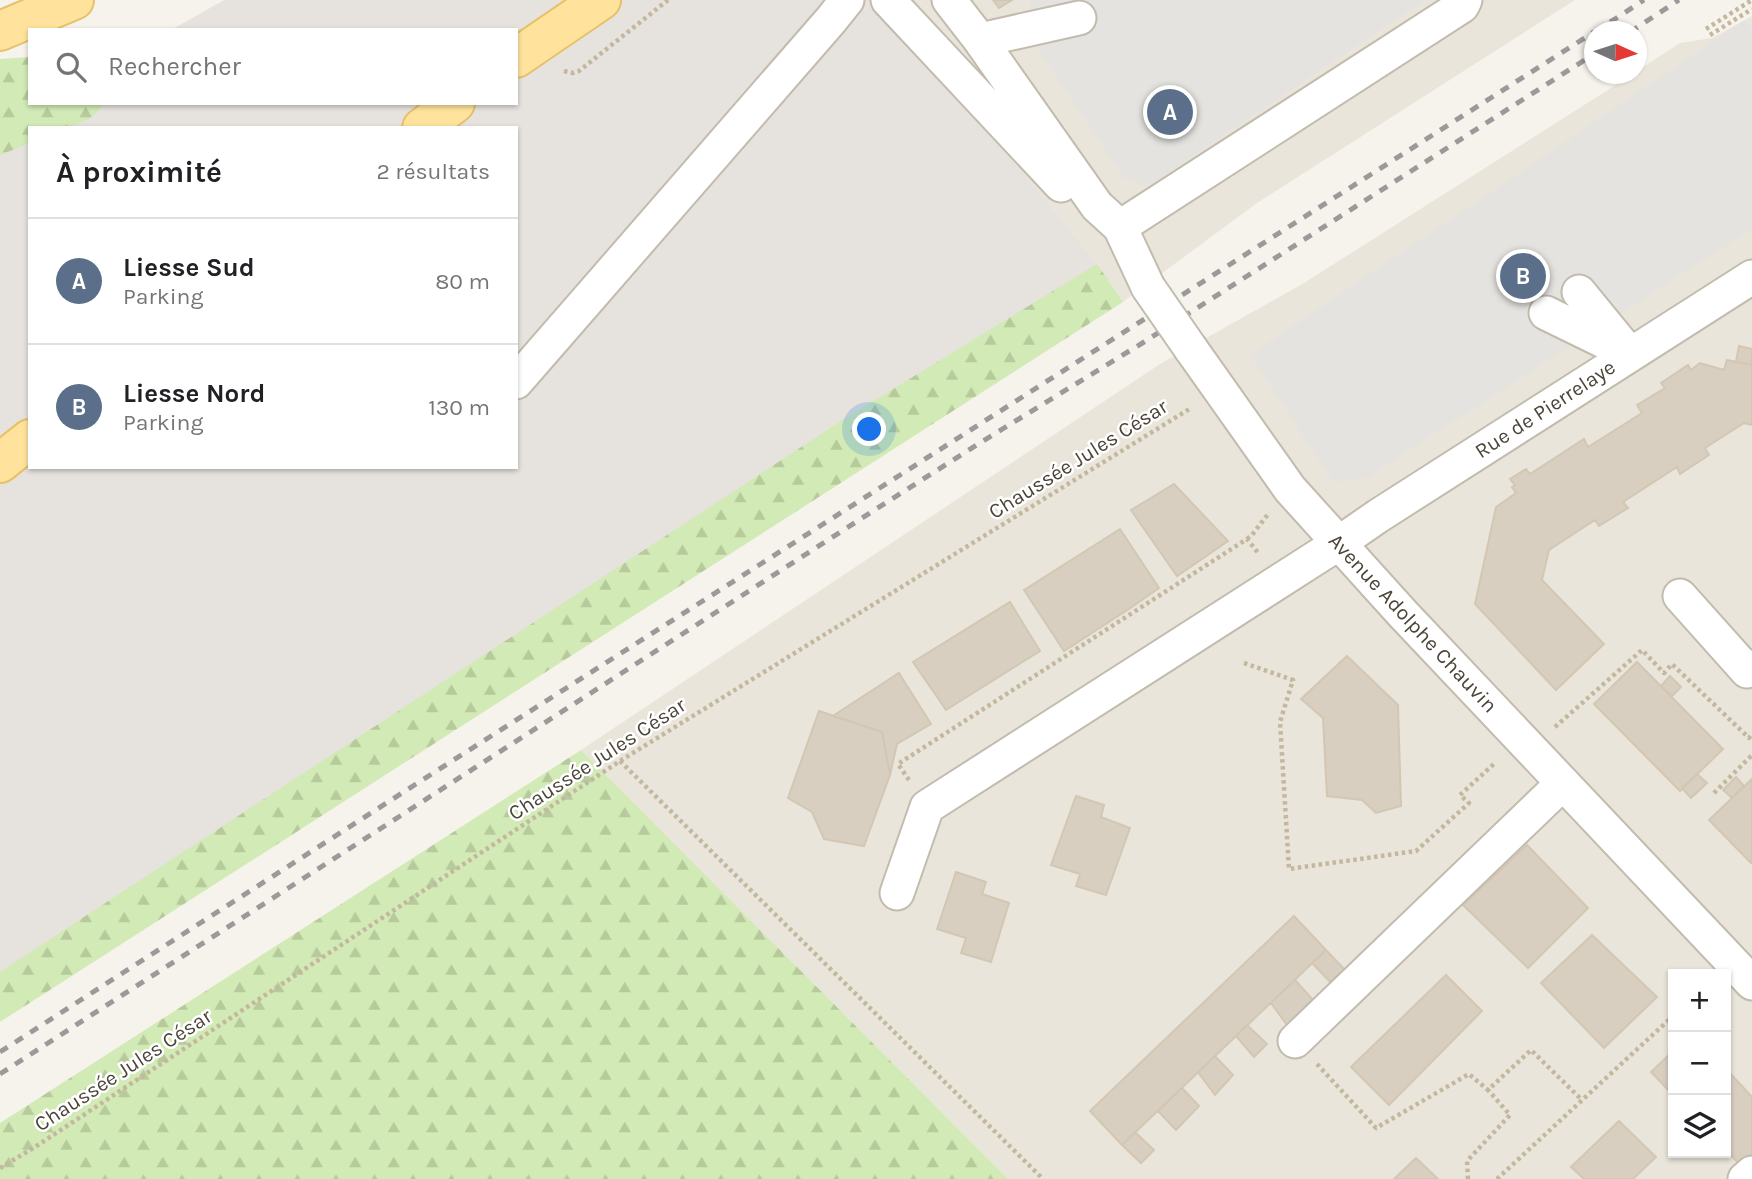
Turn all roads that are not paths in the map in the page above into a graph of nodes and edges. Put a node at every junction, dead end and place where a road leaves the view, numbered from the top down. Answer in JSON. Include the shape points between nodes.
{"nodes":[{"id":1,"x":74,"y":0,"type":"edge"},
{"id":2,"x":601,"y":0,"type":"edge"},
{"id":3,"x":847,"y":0,"type":"edge"},
{"id":4,"x":888,"y":0,"type":"edge"},
{"id":5,"x":949,"y":0,"type":"edge"},
{"id":6,"x":1465,"y":0,"type":"edge"},
{"id":7,"x":1079,"y":18,"type":"dead end"},
{"id":8,"x":0,"y":31,"type":"edge"},
{"id":9,"x":980,"y":40,"type":"junction"},
{"id":10,"x":518,"y":57,"type":"edge"},
{"id":11,"x":452,"y":105,"type":"edge"},
{"id":12,"x":425,"y":126,"type":"edge"},
{"id":13,"x":1108,"y":216,"type":"junction"},
{"id":14,"x":1752,"y":277,"type":"edge"},
{"id":15,"x":1579,"y":292,"type":"dead end"},
{"id":16,"x":1546,"y":313,"type":"dead end"},
{"id":17,"x":1630,"y":354,"type":"junction"},
{"id":18,"x":518,"y":380,"type":"edge"},
{"id":19,"x":28,"y":441,"type":"edge"},
{"id":20,"x":0,"y":463,"type":"edge"},
{"id":21,"x":1339,"y":543,"type":"junction"},
{"id":22,"x":1680,"y":596,"type":"dead end"},
{"id":23,"x":1752,"y":667,"type":"edge"},
{"id":24,"x":1563,"y":783,"type":"junction"},
{"id":25,"x":897,"y":893,"type":"dead end"},
{"id":26,"x":1752,"y":983,"type":"edge"},
{"id":27,"x":1294,"y":1041,"type":"road end"},
{"id":28,"x":1752,"y":1173,"type":"edge"},
{"id":29,"x":1745,"y":1179,"type":"edge"}],
"edges":[{"from":1,"to":8,"type":"main road"},
{"from":2,"to":10,"type":"main road"},
{"from":3,"to":18,"type":"street"},
{"from":4,"to":13,"type":"street","name":"Avenue Adolphe Chauvin","via":[[1062,186]]},
{"from":5,"to":9,"type":"street","name":"Avenue Adolphe Chauvin"},
{"from":6,"to":13,"type":"street","via":[[1462,6]]},
{"from":7,"to":9,"type":"street"},
{"from":9,"to":13,"type":"street","name":"Avenue Adolphe Chauvin"},
{"from":11,"to":12,"type":"main road"},
{"from":13,"to":21,"type":"street","name":"Avenue Adolphe Chauvin","bridge":true,"via":[[1148,287],[1191,349],[1290,489]]},
{"from":14,"to":17,"type":"street","name":"Rue de Pierrelaye"},
{"from":15,"to":17,"type":"street"},
{"from":16,"to":17,"type":"street"},
{"from":17,"to":21,"type":"street","name":"Rue de Pierrelaye"},
{"from":19,"to":20,"type":"main road"},
{"from":21,"to":24,"type":"street","name":"Avenue Adolphe Chauvin"},
{"from":21,"to":25,"type":"street","name":"Rue de Pierrelaye","via":[[927,807]]},
{"from":22,"to":23,"type":"street","via":[[1747,671]]},
{"from":24,"to":26,"type":"street","name":"Avenue Adolphe Chauvin"},
{"from":24,"to":27,"type":"street"},
{"from":28,"to":29,"type":"street"}]}
